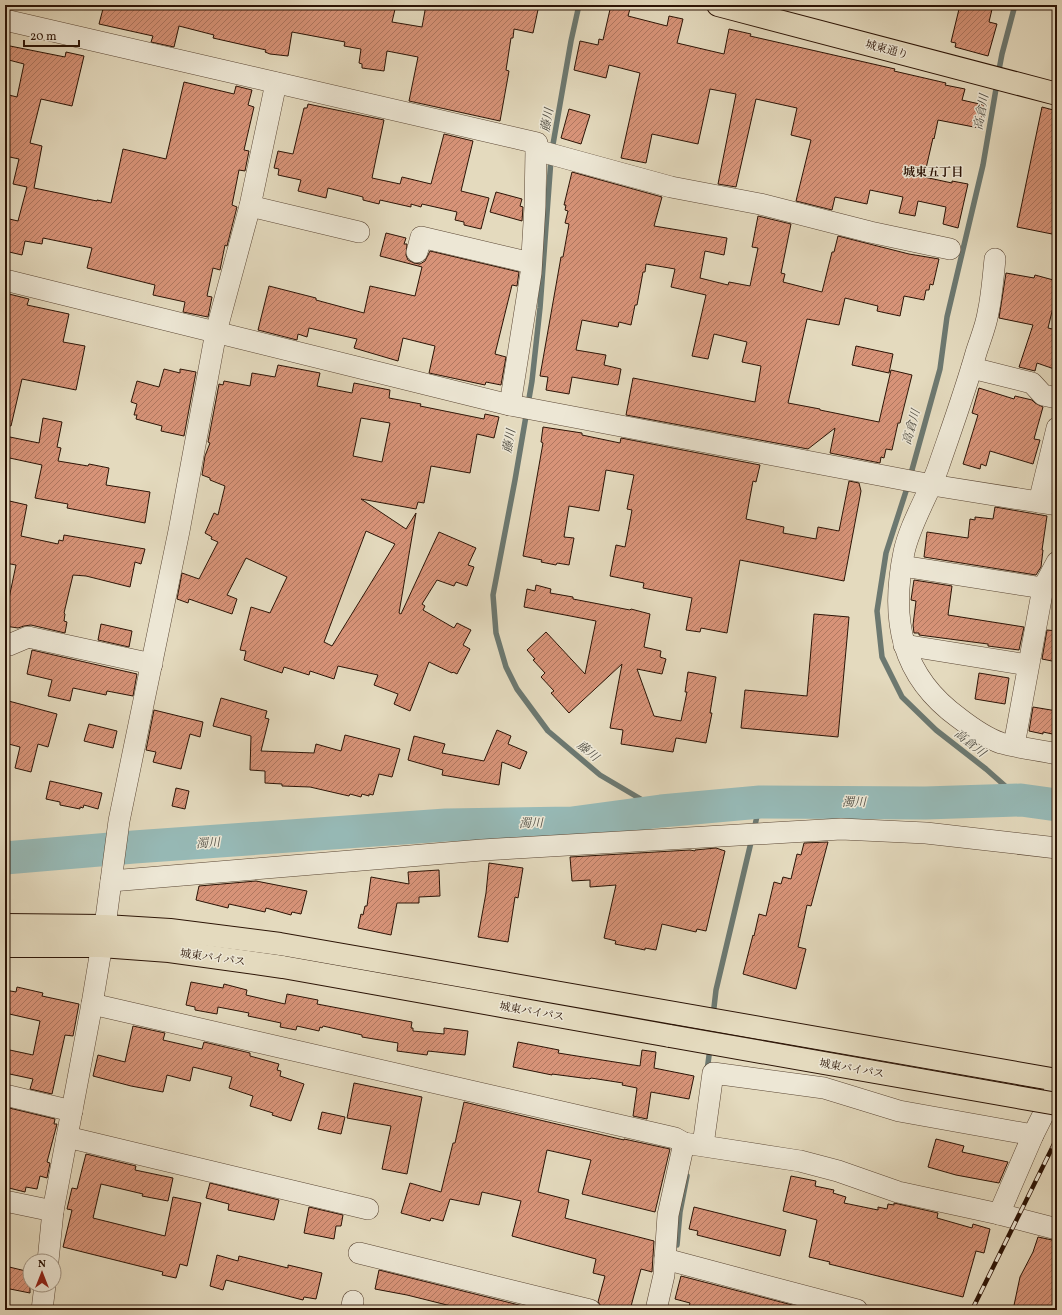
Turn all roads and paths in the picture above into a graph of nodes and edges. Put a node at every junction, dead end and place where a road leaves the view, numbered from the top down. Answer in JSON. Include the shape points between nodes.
{"nodes":[{"id":1,"x":718,"y":5,"type":"edge"},
{"id":2,"x":5,"y":20,"type":"edge"},
{"id":3,"x":276,"y":83,"type":"junction"},
{"id":4,"x":1057,"y":94,"type":"edge"},
{"id":5,"x":538,"y":150,"type":"junction"},
{"id":6,"x":250,"y":206,"type":"junction"},
{"id":7,"x":359,"y":232,"type":"dead end"},
{"id":8,"x":950,"y":249,"type":"dead end"},
{"id":9,"x":417,"y":252,"type":"dead end"},
{"id":10,"x":995,"y":259,"type":"dead end"},
{"id":11,"x":532,"y":263,"type":"junction"},
{"id":12,"x":5,"y":280,"type":"edge"},
{"id":13,"x":216,"y":332,"type":"junction"},
{"id":14,"x":972,"y":368,"type":"junction"},
{"id":15,"x":1057,"y":398,"type":"edge"},
{"id":16,"x":512,"y":405,"type":"junction"},
{"id":17,"x":1057,"y":428,"type":"edge"},
{"id":18,"x":926,"y":484,"type":"junction"},
{"id":19,"x":1048,"y":504,"type":"edge"},
{"id":20,"x":1057,"y":562,"type":"edge"},
{"id":21,"x":902,"y":566,"type":"junction"},
{"id":22,"x":1043,"y":588,"type":"junction"},
{"id":23,"x":5,"y":644,"type":"edge"},
{"id":24,"x":904,"y":645,"type":"junction"},
{"id":25,"x":152,"y":664,"type":"junction"},
{"id":26,"x":1028,"y":665,"type":"junction"},
{"id":27,"x":1014,"y":745,"type":"junction"},
{"id":28,"x":1057,"y":754,"type":"edge"},
{"id":29,"x":1057,"y":848,"type":"edge"},
{"id":30,"x":111,"y":881,"type":"junction"},
{"id":31,"x":5,"y":925,"type":"edge"},
{"id":32,"x":103,"y":936,"type":"junction"},
{"id":33,"x":5,"y":946,"type":"edge"},
{"id":34,"x":92,"y":1004,"type":"junction"},
{"id":35,"x":1057,"y":1080,"type":"edge"},
{"id":36,"x":1057,"y":1088,"type":"edge"},
{"id":37,"x":5,"y":1095,"type":"edge"},
{"id":38,"x":1057,"y":1104,"type":"edge"},
{"id":39,"x":72,"y":1111,"type":"junction"},
{"id":40,"x":1033,"y":1136,"type":"junction"},
{"id":41,"x":67,"y":1137,"type":"junction"},
{"id":42,"x":693,"y":1144,"type":"junction"},
{"id":43,"x":5,"y":1201,"type":"edge"},
{"id":44,"x":368,"y":1209,"type":"dead end"},
{"id":45,"x":52,"y":1211,"type":"junction"},
{"id":46,"x":999,"y":1214,"type":"junction"},
{"id":47,"x":1057,"y":1229,"type":"edge"},
{"id":48,"x":49,"y":1253,"type":"edge"},
{"id":49,"x":359,"y":1253,"type":"dead end"},
{"id":50,"x":665,"y":1259,"type":"junction"},
{"id":51,"x":44,"y":1293,"type":"edge"},
{"id":52,"x":42,"y":1310,"type":"edge"},
{"id":53,"x":590,"y":1310,"type":"edge"},
{"id":54,"x":656,"y":1310,"type":"edge"},
{"id":55,"x":857,"y":1310,"type":"edge"}],
"edges":[{"from":1,"to":4,"type":"highway","name":"城東通り"},
{"from":2,"to":3,"type":"street"},
{"from":3,"to":5,"type":"street","via":[[537,143]]},
{"from":3,"to":6,"type":"street"},
{"from":5,"to":8,"type":"street","via":[[671,187],[760,204]]},
{"from":5,"to":11,"type":"street"},
{"from":6,"to":7,"type":"street"},
{"from":6,"to":13,"type":"street"},
{"from":9,"to":11,"type":"street","via":[[421,237]]},
{"from":10,"to":14,"type":"street","via":[[988,314]]},
{"from":11,"to":16,"type":"street"},
{"from":12,"to":13,"type":"street"},
{"from":13,"to":16,"type":"street"},
{"from":13,"to":25,"type":"street"},
{"from":14,"to":15,"type":"street","via":[[1032,383],[1043,395]]},
{"from":14,"to":18,"type":"street"},
{"from":16,"to":18,"type":"street"},
{"from":17,"to":19,"type":"street"},
{"from":18,"to":19,"type":"street"},
{"from":18,"to":21,"type":"street"},
{"from":20,"to":22,"type":"street"},
{"from":21,"to":22,"type":"street"},
{"from":21,"to":24,"type":"street","via":[[899,612]]},
{"from":22,"to":26,"type":"street"},
{"from":23,"to":25,"type":"street","via":[[9,645],[28,637]]},
{"from":24,"to":26,"type":"street"},
{"from":24,"to":27,"type":"street","via":[[915,671],[936,700],[984,735],[1000,743]]},
{"from":25,"to":30,"type":"street","via":[[119,820]]},
{"from":26,"to":27,"type":"street"},
{"from":27,"to":28,"type":"street"},
{"from":29,"to":30,"type":"street","via":[[926,833],[841,829],[482,850]]},
{"from":30,"to":32,"type":"street"},
{"from":31,"to":32,"type":"highway","name":"城東バイパス"},
{"from":32,"to":33,"type":"highway","name":"城東バイパス"},
{"from":32,"to":34,"type":"street"},
{"from":32,"to":35,"type":"highway","name":"城東バイパス","via":[[170,930],[280,944]]},
{"from":32,"to":38,"type":"highway","name":"城東バイパス","bridge":true,"via":[[169,951],[283,967]]},
{"from":34,"to":39,"type":"street"},
{"from":34,"to":42,"type":"street"},
{"from":36,"to":40,"type":"street"},
{"from":37,"to":39,"type":"street"},
{"from":39,"to":41,"type":"street"},
{"from":40,"to":42,"type":"street","via":[[899,1111],[824,1088],[713,1073]]},
{"from":40,"to":46,"type":"street"},
{"from":41,"to":44,"type":"street"},
{"from":41,"to":45,"type":"street"},
{"from":42,"to":46,"type":"street","via":[[800,1161],[898,1192]]},
{"from":42,"to":50,"type":"street","via":[[668,1215]]},
{"from":43,"to":45,"type":"street"},
{"from":45,"to":48,"type":"street"},
{"from":46,"to":47,"type":"street"},
{"from":49,"to":53,"type":"street"},
{"from":50,"to":54,"type":"street"},
{"from":50,"to":55,"type":"street"},
{"from":51,"to":52,"type":"street"}]}
